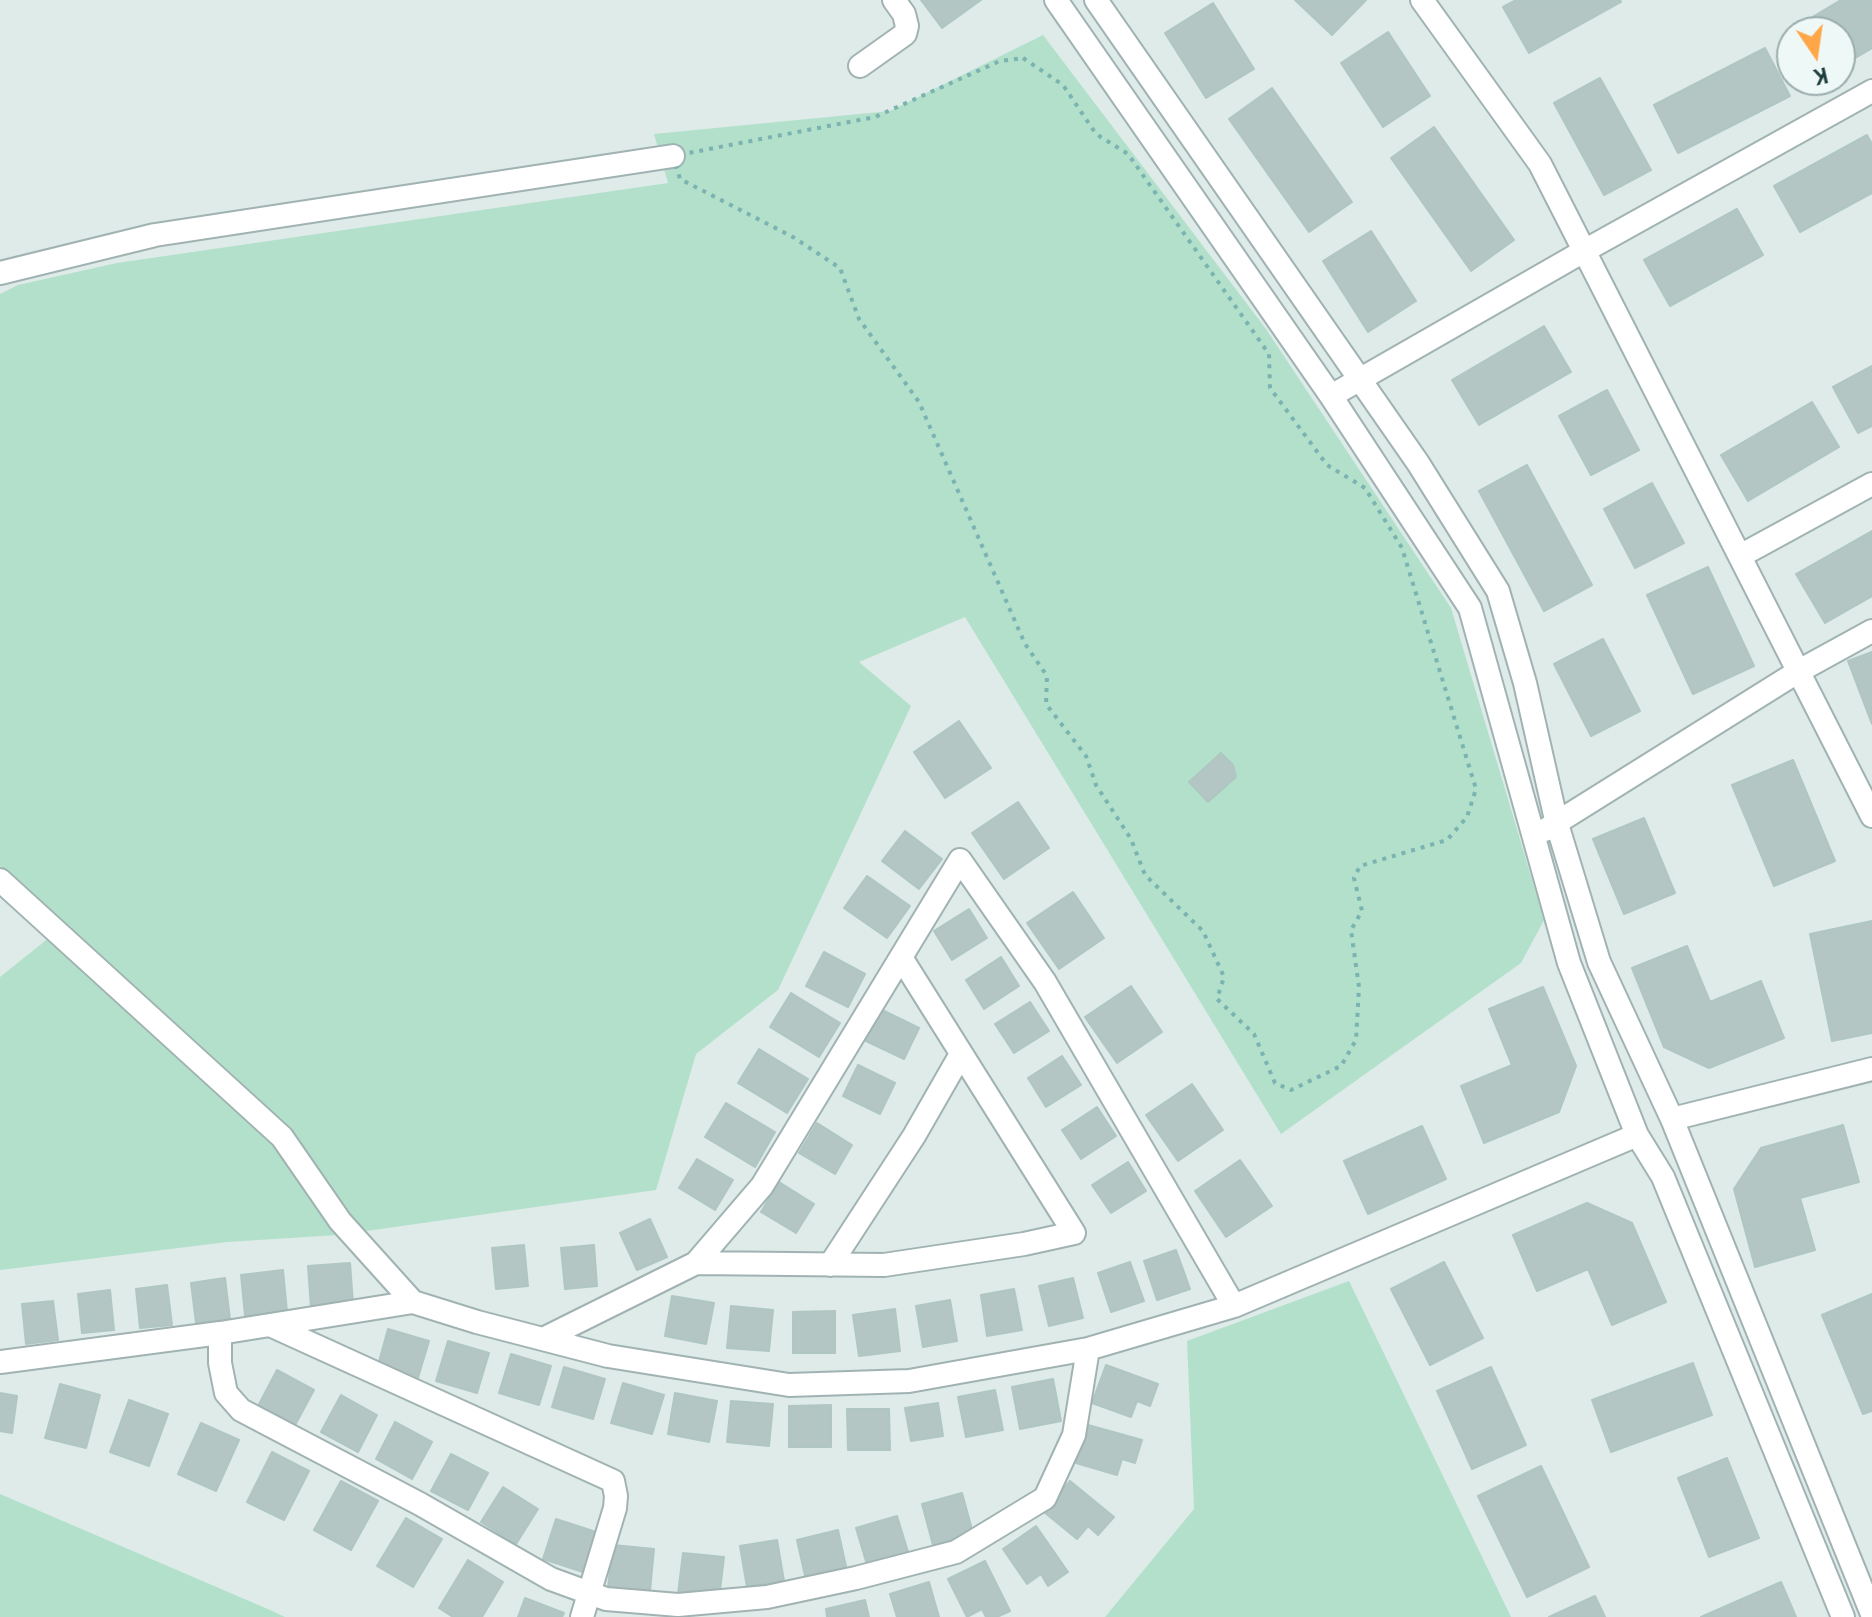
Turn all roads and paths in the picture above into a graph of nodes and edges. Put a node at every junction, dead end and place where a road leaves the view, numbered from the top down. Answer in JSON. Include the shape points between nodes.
{"nodes":[{"id":1,"x":894,"y":0,"type":"edge"},
{"id":2,"x":1056,"y":0,"type":"edge"},
{"id":3,"x":1096,"y":0,"type":"edge"},
{"id":4,"x":1422,"y":0,"type":"edge"},
{"id":5,"x":860,"y":66,"type":"dead end"},
{"id":6,"x":1872,"y":91,"type":"edge"},
{"id":7,"x":673,"y":156,"type":"junction"},
{"id":8,"x":1584,"y":251,"type":"junction"},
{"id":9,"x":0,"y":273,"type":"edge"},
{"id":10,"x":1360,"y":378,"type":"junction"},
{"id":11,"x":1331,"y":396,"type":"junction"},
{"id":12,"x":1872,"y":484,"type":"edge"},
{"id":13,"x":1740,"y":556,"type":"junction"},
{"id":14,"x":1872,"y":631,"type":"edge"},
{"id":15,"x":1799,"y":671,"type":"junction"},
{"id":16,"x":1872,"y":816,"type":"edge"},
{"id":17,"x":1557,"y":824,"type":"junction"},
{"id":18,"x":1534,"y":837,"type":"junction"},
{"id":19,"x":0,"y":880,"type":"edge"},
{"id":20,"x":902,"y":959,"type":"junction"},
{"id":21,"x":961,"y":1054,"type":"junction"},
{"id":22,"x":1872,"y":1069,"type":"edge"},
{"id":23,"x":1672,"y":1119,"type":"junction"},
{"id":24,"x":1637,"y":1135,"type":"junction"},
{"id":25,"x":696,"y":1263,"type":"junction"},
{"id":26,"x":830,"y":1265,"type":"junction"},
{"id":27,"x":413,"y":1302,"type":"junction"},
{"id":28,"x":1234,"y":1306,"type":"junction"},
{"id":29,"x":270,"y":1325,"type":"junction"},
{"id":30,"x":220,"y":1333,"type":"junction"},
{"id":31,"x":543,"y":1339,"type":"junction"},
{"id":32,"x":1088,"y":1349,"type":"junction"},
{"id":33,"x":0,"y":1362,"type":"edge"},
{"id":34,"x":589,"y":1593,"type":"junction"},
{"id":35,"x":1872,"y":1614,"type":"edge"},
{"id":36,"x":582,"y":1617,"type":"edge"},
{"id":37,"x":1843,"y":1617,"type":"edge"}],
"edges":[{"from":1,"to":5,"type":"street","via":[[904,14],[905,34]]},
{"from":2,"to":11,"type":"street"},
{"from":3,"to":10,"type":"street"},
{"from":4,"to":8,"type":"street","via":[[1540,164]]},
{"from":6,"to":8,"type":"street"},
{"from":7,"to":7,"type":"path","via":[[680,179],[793,237],[840,268],[859,319],[919,402],[1025,644],[1047,676],[1046,704],[1086,756],[1145,875],[1203,931],[1224,977],[1217,999],[1254,1034],[1275,1083],[1291,1090],[1341,1066],[1356,1040],[1359,987],[1351,930],[1362,911],[1354,878],[1360,866],[1447,840],[1467,817],[1476,789],[1402,548],[1365,488],[1327,465],[1270,388],[1269,354],[1128,154],[1096,134],[1063,85],[1023,58],[1000,61],[875,117]]},
{"from":7,"to":9,"type":"street","via":[[155,235]]},
{"from":8,"to":10,"type":"street"},
{"from":8,"to":13,"type":"street"},
{"from":10,"to":11,"type":"street"},
{"from":10,"to":17,"type":"street","via":[[1498,591]]},
{"from":11,"to":18,"type":"street","via":[[1470,608]]},
{"from":12,"to":13,"type":"street"},
{"from":13,"to":15,"type":"street"},
{"from":14,"to":15,"type":"street"},
{"from":15,"to":16,"type":"street"},
{"from":15,"to":17,"type":"street"},
{"from":17,"to":18,"type":"street"},
{"from":17,"to":23,"type":"street","via":[[1599,962]]},
{"from":18,"to":24,"type":"street","via":[[1569,963]]},
{"from":19,"to":27,"type":"street","via":[[282,1137],[340,1221]]},
{"from":20,"to":21,"type":"street"},
{"from":20,"to":25,"type":"street","via":[[762,1186]]},
{"from":20,"to":28,"type":"street","via":[[960,860],[1045,982]]},
{"from":21,"to":26,"type":"street"},
{"from":21,"to":26,"type":"street","via":[[1074,1233],[884,1265]]},
{"from":22,"to":23,"type":"street"},
{"from":23,"to":24,"type":"street","via":[[1661,1108],[1649,1108],[1637,1118]]},
{"from":23,"to":35,"type":"street"},
{"from":24,"to":28,"type":"street"},
{"from":24,"to":37,"type":"street","via":[[1663,1177]]},
{"from":25,"to":26,"type":"street"},
{"from":25,"to":31,"type":"street"},
{"from":27,"to":29,"type":"street"},
{"from":27,"to":31,"type":"street"},
{"from":28,"to":32,"type":"street"},
{"from":29,"to":30,"type":"street"},
{"from":29,"to":34,"type":"street","via":[[613,1481],[615,1508]]},
{"from":30,"to":33,"type":"street"},
{"from":30,"to":34,"type":"street","via":[[226,1393],[241,1410],[551,1579]]},
{"from":31,"to":32,"type":"street","via":[[608,1356],[789,1385],[909,1381]]},
{"from":32,"to":34,"type":"street","via":[[1074,1435],[1045,1498],[956,1552],[767,1597],[678,1605]]},
{"from":34,"to":36,"type":"street"}]}
